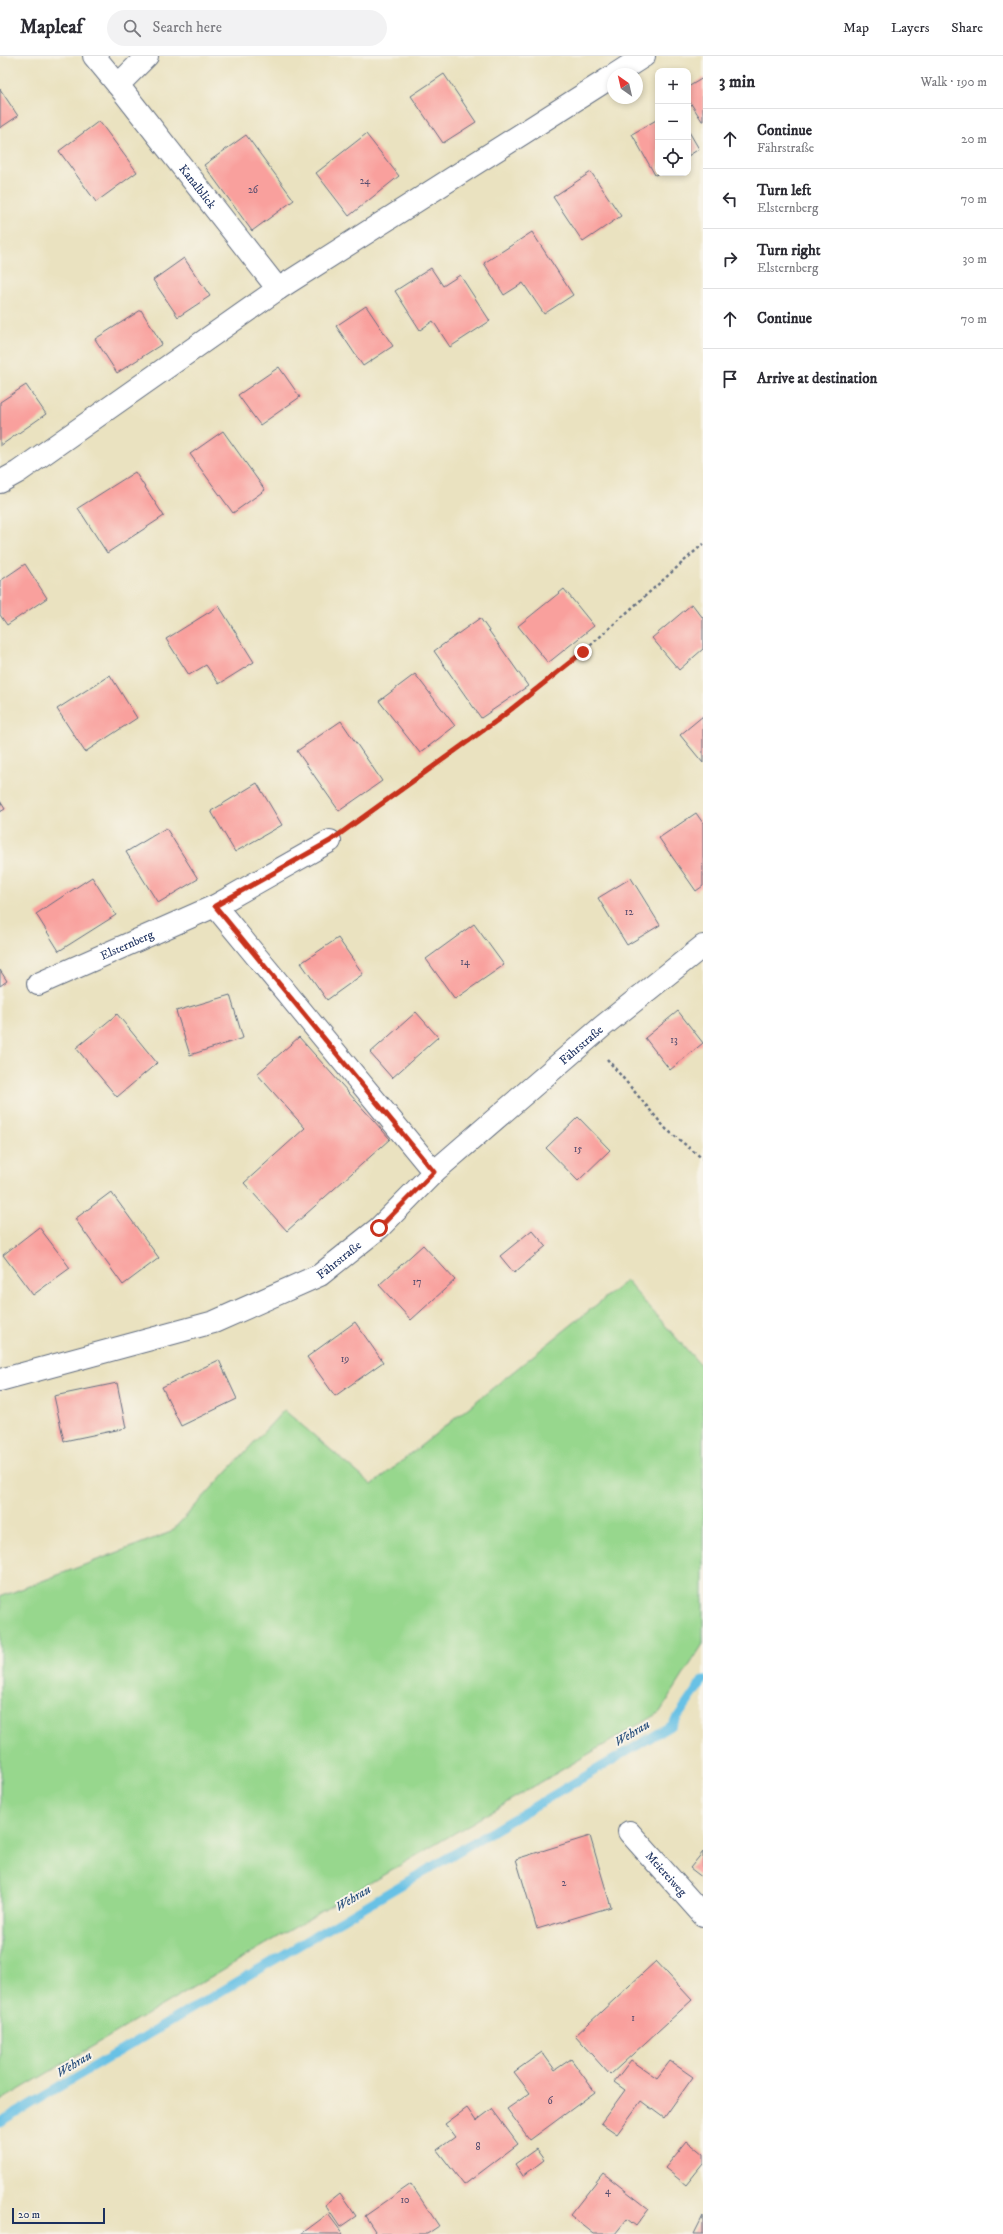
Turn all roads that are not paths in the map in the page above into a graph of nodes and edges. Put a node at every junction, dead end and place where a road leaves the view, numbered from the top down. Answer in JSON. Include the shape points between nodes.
{"nodes":[{"id":1,"x":94,"y":56,"type":"edge"},
{"id":2,"x":147,"y":56,"type":"edge"},
{"id":3,"x":607,"y":80,"type":"edge"},
{"id":4,"x":118,"y":85,"type":"junction"},
{"id":5,"x":278,"y":289,"type":"junction"},
{"id":6,"x":0,"y":482,"type":"edge"},
{"id":7,"x":330,"y":841,"type":"road end"},
{"id":8,"x":215,"y":906,"type":"junction"},
{"id":9,"x":703,"y":946,"type":"edge"},
{"id":10,"x":38,"y":984,"type":"dead end"},
{"id":11,"x":434,"y":1172,"type":"junction"},
{"id":12,"x":0,"y":1380,"type":"edge"},
{"id":13,"x":629,"y":1832,"type":"dead end"},
{"id":14,"x":703,"y":1915,"type":"edge"}],
"edges":[{"from":1,"to":4,"type":"street","name":"Kanalblick"},
{"from":2,"to":4,"type":"street"},
{"from":3,"to":5,"type":"street"},
{"from":4,"to":5,"type":"street","name":"Kanalblick"},
{"from":5,"to":6,"type":"street","via":[[24,468]]},
{"from":7,"to":8,"type":"street","name":"Elsternberg"},
{"from":8,"to":10,"type":"street","name":"Elsternberg"},
{"from":8,"to":11,"type":"street"},
{"from":9,"to":11,"type":"street","name":"Fährstraße","via":[[602,1026]]},
{"from":11,"to":12,"type":"street","name":"Fährstraße","via":[[379,1228],[320,1275],[214,1322]]},
{"from":13,"to":14,"type":"street","name":"Meiereiweg"}]}
